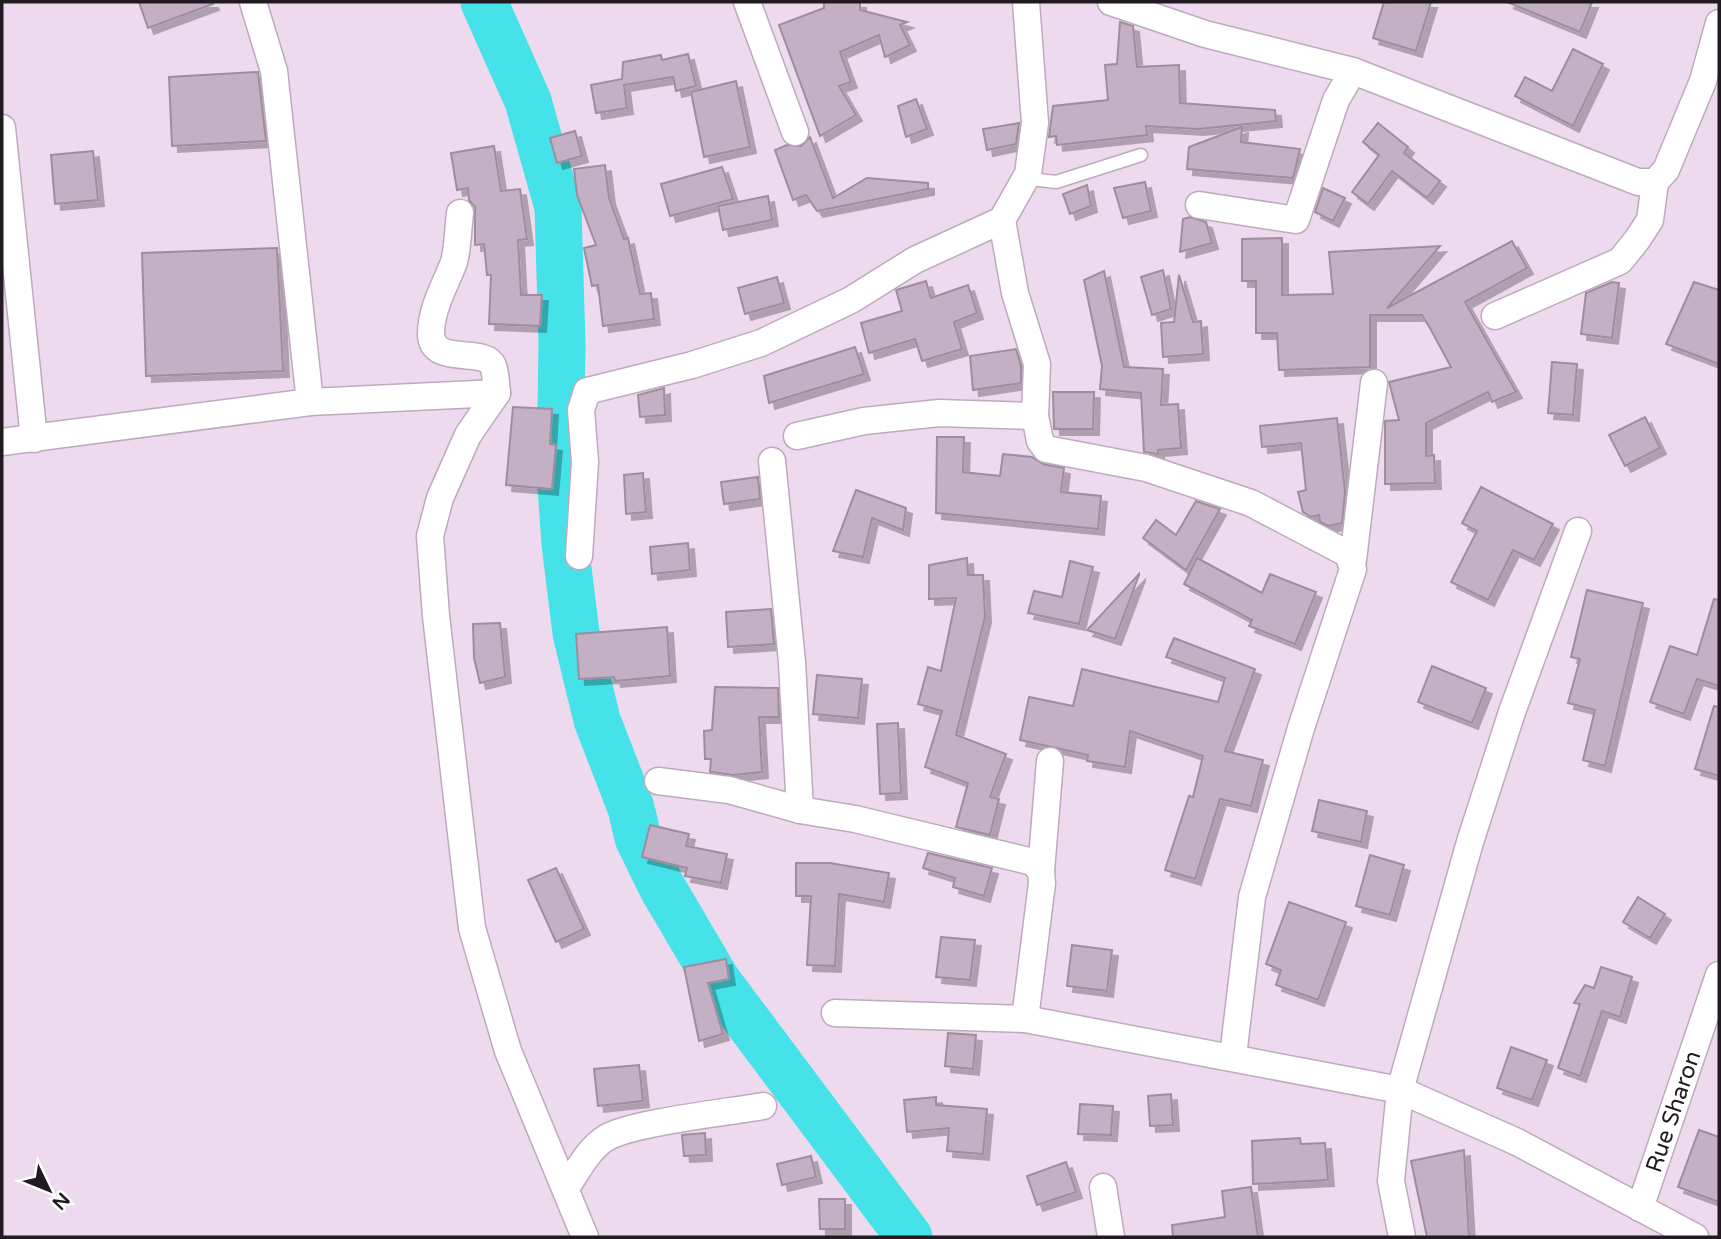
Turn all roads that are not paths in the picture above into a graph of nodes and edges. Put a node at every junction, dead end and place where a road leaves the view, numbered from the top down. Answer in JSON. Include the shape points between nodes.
{"nodes":[{"id":1,"x":253,"y":2,"type":"edge"},
{"id":2,"x":747,"y":2,"type":"edge"},
{"id":3,"x":1026,"y":2,"type":"edge"},
{"id":4,"x":1111,"y":2,"type":"edge"},
{"id":5,"x":1719,"y":23,"type":"edge"},
{"id":6,"x":1353,"y":71,"type":"junction"},
{"id":7,"x":2,"y":128,"type":"edge"},
{"id":8,"x":795,"y":132,"type":"dead end"},
{"id":9,"x":1142,"y":155,"type":"dead end"},
{"id":10,"x":1028,"y":174,"type":"junction"},
{"id":11,"x":1655,"y":183,"type":"junction"},
{"id":12,"x":1199,"y":205,"type":"dead end"},
{"id":13,"x":460,"y":213,"type":"dead end"},
{"id":14,"x":1002,"y":220,"type":"junction"},
{"id":15,"x":1495,"y":316,"type":"dead end"},
{"id":16,"x":1374,"y":383,"type":"dead end"},
{"id":17,"x":496,"y":393,"type":"junction"},
{"id":18,"x":310,"y":401,"type":"junction"},
{"id":19,"x":1035,"y":416,"type":"junction"},
{"id":20,"x":797,"y":436,"type":"dead end"},
{"id":21,"x":34,"y":439,"type":"junction"},
{"id":22,"x":2,"y":442,"type":"edge"},
{"id":23,"x":772,"y":461,"type":"dead end"},
{"id":24,"x":1578,"y":531,"type":"dead end"},
{"id":25,"x":579,"y":556,"type":"dead end"},
{"id":26,"x":1353,"y":560,"type":"junction"},
{"id":27,"x":1050,"y":761,"type":"dead end"},
{"id":28,"x":659,"y":781,"type":"dead end"},
{"id":29,"x":800,"y":810,"type":"junction"},
{"id":30,"x":1041,"y":871,"type":"junction"},
{"id":31,"x":1719,"y":975,"type":"edge"},
{"id":32,"x":835,"y":1013,"type":"dead end"},
{"id":33,"x":1025,"y":1019,"type":"junction"},
{"id":34,"x":1233,"y":1056,"type":"junction"},
{"id":35,"x":1400,"y":1090,"type":"junction"},
{"id":36,"x":764,"y":1106,"type":"dead end"},
{"id":37,"x":1103,"y":1187,"type":"dead end"},
{"id":38,"x":566,"y":1188,"type":"junction"},
{"id":39,"x":1640,"y":1208,"type":"junction"},
{"id":40,"x":585,"y":1237,"type":"edge"},
{"id":41,"x":1111,"y":1237,"type":"edge"},
{"id":42,"x":1402,"y":1237,"type":"edge"},
{"id":43,"x":1694,"y":1237,"type":"edge"}],
"edges":[{"from":1,"to":18,"type":"street","via":[[274,71]]},
{"from":2,"to":8,"type":"street"},
{"from":3,"to":10,"type":"street","via":[[1035,124]]},
{"from":4,"to":6,"type":"street","via":[[1205,34]]},
{"from":5,"to":11,"type":"street","via":[[1703,81],[1666,170]]},
{"from":6,"to":11,"type":"street","via":[[1638,183]]},
{"from":6,"to":12,"type":"street","via":[[1332,110],[1296,220]]},
{"from":7,"to":21,"type":"street"},
{"from":9,"to":10,"type":"lane","via":[[1056,182]]},
{"from":10,"to":14,"type":"street"},
{"from":11,"to":15,"type":"street","via":[[1650,220],[1620,261]]},
{"from":13,"to":17,"type":"street","via":[[454,260],[438,295],[431,336],[443,352],[486,359],[493,366]]},
{"from":14,"to":19,"type":"street","via":[[1015,293],[1037,364]]},
{"from":14,"to":25,"type":"street","via":[[915,260],[851,300],[761,343],[587,391],[581,410],[585,462]]},
{"from":16,"to":26,"type":"street"},
{"from":17,"to":18,"type":"street"},
{"from":17,"to":38,"type":"street","via":[[468,435],[440,498],[430,536],[436,616],[472,928],[508,1051]]},
{"from":18,"to":21,"type":"street"},
{"from":19,"to":20,"type":"street","via":[[939,412],[863,421]]},
{"from":19,"to":26,"type":"street","via":[[1046,449],[1146,468],[1251,503]]},
{"from":21,"to":22,"type":"street"},
{"from":23,"to":29,"type":"street","via":[[792,662]]},
{"from":24,"to":35,"type":"street","via":[[1470,842]]},
{"from":26,"to":34,"type":"street","via":[[1252,897]]},
{"from":27,"to":30,"type":"street"},
{"from":28,"to":29,"type":"street","via":[[729,790]]},
{"from":29,"to":30,"type":"street","via":[[855,818],[1033,862]]},
{"from":30,"to":33,"type":"street"},
{"from":31,"to":39,"type":"street","name":"Rue Sharon"},
{"from":32,"to":33,"type":"street"},
{"from":33,"to":34,"type":"street"},
{"from":34,"to":35,"type":"street"},
{"from":35,"to":39,"type":"street","via":[[1517,1142]]},
{"from":35,"to":42,"type":"street","via":[[1391,1181]]},
{"from":36,"to":38,"type":"street","via":[[631,1129],[606,1138]]},
{"from":37,"to":41,"type":"street"},
{"from":38,"to":40,"type":"street"},
{"from":39,"to":43,"type":"street"}]}
